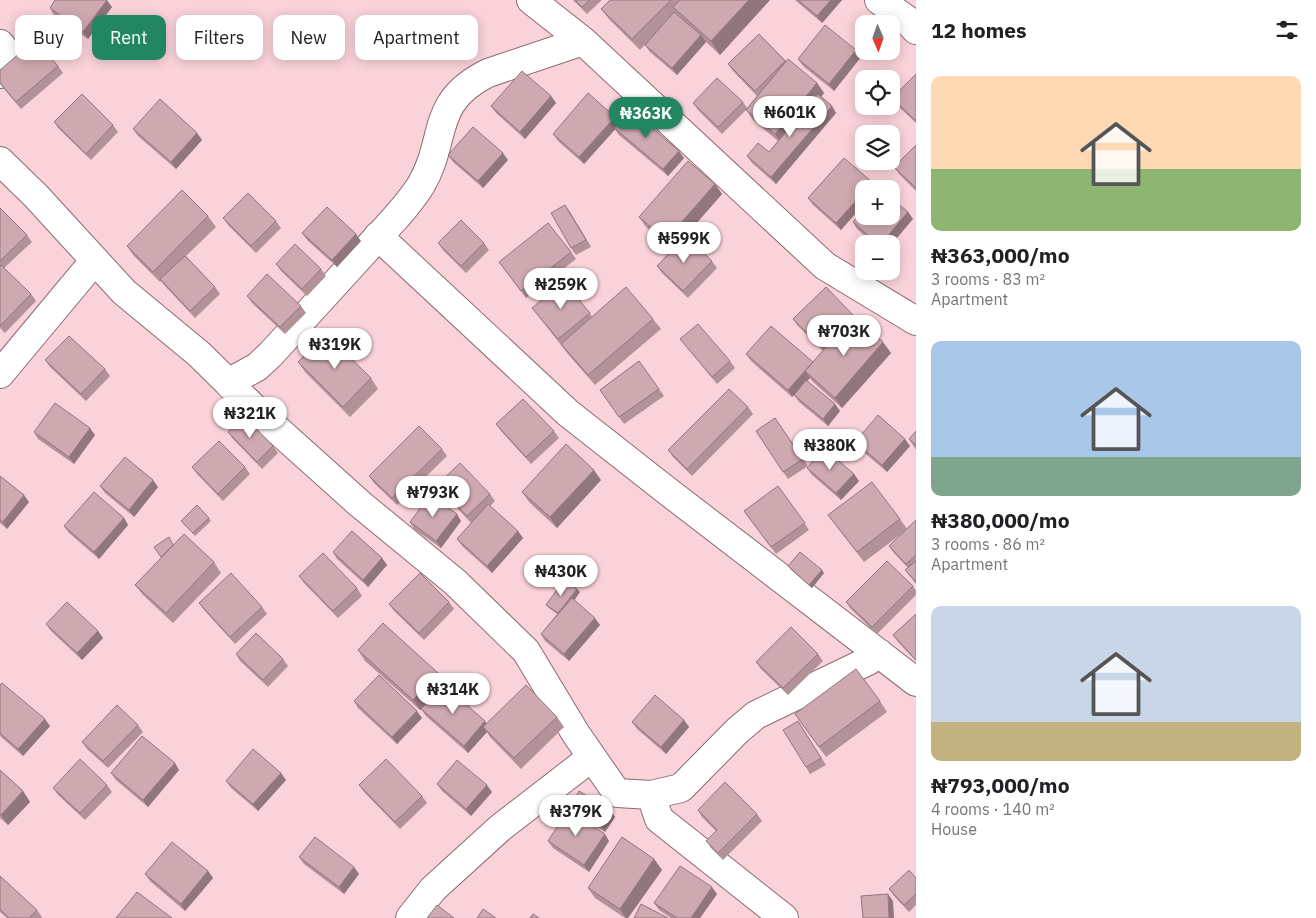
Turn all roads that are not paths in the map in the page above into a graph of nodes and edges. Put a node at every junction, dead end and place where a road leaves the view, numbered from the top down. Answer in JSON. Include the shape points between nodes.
{"nodes":[{"id":1,"x":530,"y":0,"type":"edge"},
{"id":2,"x":879,"y":0,"type":"edge"},
{"id":3,"x":916,"y":30,"type":"edge"},
{"id":4,"x":583,"y":40,"type":"junction"},
{"id":5,"x":0,"y":44,"type":"edge"},
{"id":6,"x":0,"y":74,"type":"edge"},
{"id":7,"x":0,"y":161,"type":"edge"},
{"id":8,"x":378,"y":236,"type":"junction"},
{"id":9,"x":95,"y":260,"type":"junction"},
{"id":10,"x":916,"y":321,"type":"edge"},
{"id":11,"x":0,"y":374,"type":"edge"},
{"id":12,"x":230,"y":385,"type":"junction"},
{"id":13,"x":879,"y":653,"type":"junction"},
{"id":14,"x":916,"y":682,"type":"edge"},
{"id":15,"x":592,"y":757,"type":"junction"},
{"id":16,"x":651,"y":795,"type":"junction"},
{"id":17,"x":410,"y":918,"type":"edge"},
{"id":18,"x":784,"y":918,"type":"edge"}],
"edges":[{"from":1,"to":4,"type":"street"},
{"from":2,"to":3,"type":"street"},
{"from":4,"to":8,"type":"street","via":[[488,73],[473,80],[457,94],[444,115],[429,170],[408,204]]},
{"from":4,"to":10,"type":"street","via":[[825,266]]},
{"from":5,"to":6,"type":"street","via":[[13,60]]},
{"from":7,"to":9,"type":"street"},
{"from":8,"to":12,"type":"street","via":[[270,355]]},
{"from":8,"to":13,"type":"street","via":[[568,413]]},
{"from":9,"to":11,"type":"street"},
{"from":9,"to":12,"type":"street","via":[[124,292],[199,354]]},
{"from":12,"to":15,"type":"street","via":[[360,504],[455,582],[526,651]]},
{"from":13,"to":14,"type":"street"},
{"from":13,"to":16,"type":"street","via":[[756,715],[681,788]]},
{"from":15,"to":16,"type":"street","via":[[617,793]]},
{"from":15,"to":17,"type":"street","via":[[500,828],[433,889]]},
{"from":16,"to":18,"type":"street","via":[[659,819]]}]}
